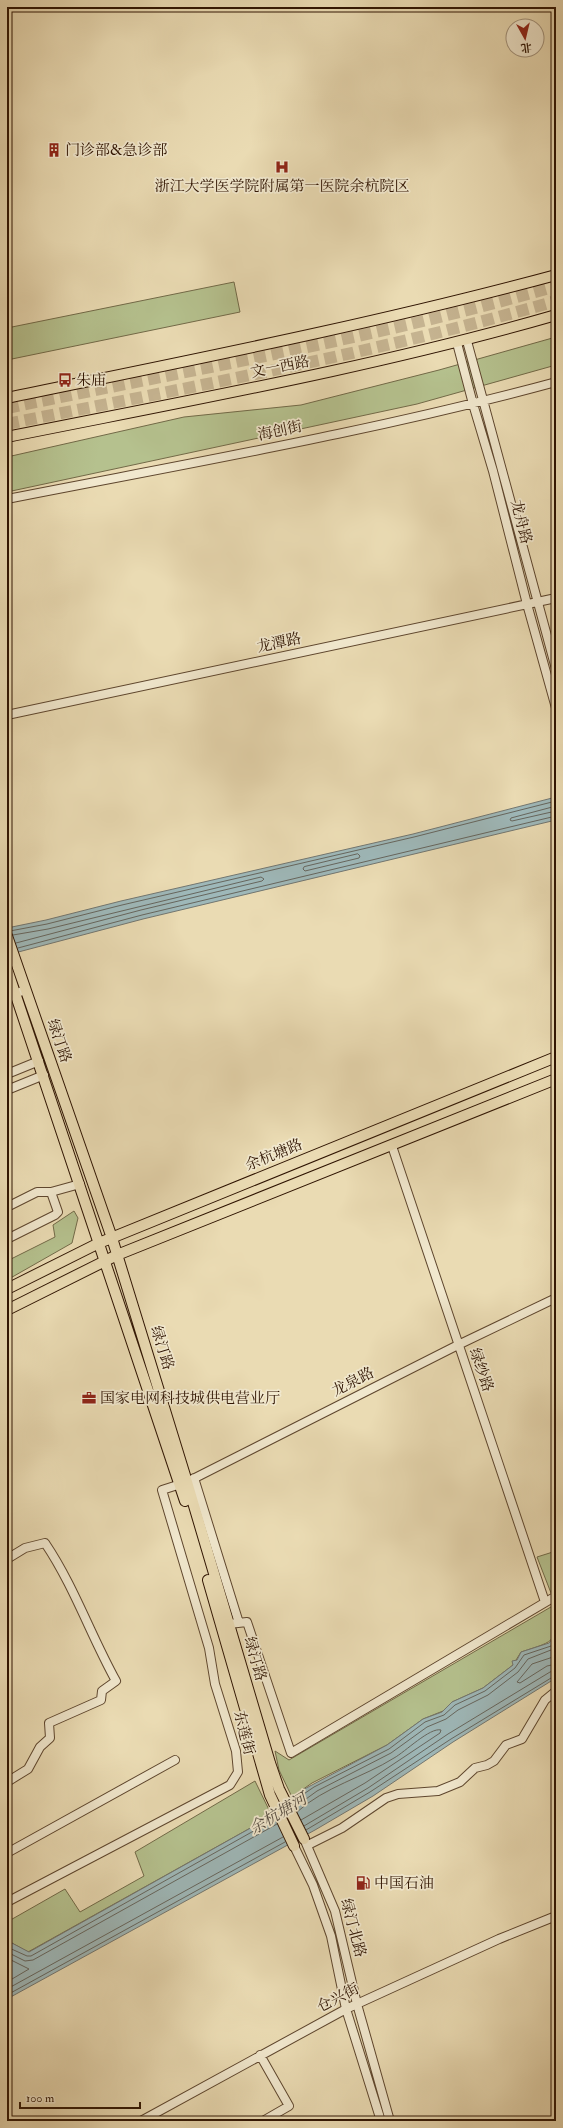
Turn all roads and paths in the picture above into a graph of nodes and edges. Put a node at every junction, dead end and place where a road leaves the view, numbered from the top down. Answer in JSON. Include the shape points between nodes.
{"nodes":[{"id":1,"x":556,"y":275,"type":"edge"},
{"id":2,"x":556,"y":315,"type":"edge"},
{"id":3,"x":462,"y":342,"type":"junction"},
{"id":4,"x":556,"y":382,"type":"edge"},
{"id":5,"x":7,"y":398,"type":"edge"},
{"id":6,"x":483,"y":402,"type":"junction"},
{"id":7,"x":473,"y":404,"type":"junction"},
{"id":8,"x":7,"y":437,"type":"edge"},
{"id":9,"x":7,"y":499,"type":"edge"},
{"id":10,"x":556,"y":598,"type":"edge"},
{"id":11,"x":537,"y":602,"type":"junction"},
{"id":12,"x":527,"y":604,"type":"junction"},
{"id":13,"x":556,"y":669,"type":"edge"},
{"id":14,"x":556,"y":708,"type":"edge"},
{"id":15,"x":7,"y":715,"type":"edge"},
{"id":16,"x":7,"y":936,"type":"edge"},
{"id":17,"x":7,"y":969,"type":"edge"},
{"id":18,"x":16,"y":990,"type":"edge"},
{"id":19,"x":556,"y":1057,"type":"edge"},
{"id":20,"x":39,"y":1061,"type":"junction"},
{"id":21,"x":7,"y":1074,"type":"edge"},
{"id":22,"x":44,"y":1075,"type":"junction"},
{"id":23,"x":556,"y":1079,"type":"edge"},
{"id":24,"x":7,"y":1090,"type":"edge"},
{"id":25,"x":392,"y":1146,"type":"junction"},
{"id":26,"x":80,"y":1184,"type":"junction"},
{"id":27,"x":51,"y":1192,"type":"junction"},
{"id":28,"x":7,"y":1207,"type":"edge"},
{"id":29,"x":112,"y":1238,"type":"junction"},
{"id":30,"x":7,"y":1239,"type":"edge"},
{"id":31,"x":99,"y":1243,"type":"junction"},
{"id":32,"x":117,"y":1255,"type":"junction"},
{"id":33,"x":104,"y":1260,"type":"junction"},
{"id":34,"x":7,"y":1289,"type":"edge"},
{"id":35,"x":556,"y":1298,"type":"edge"},
{"id":36,"x":7,"y":1310,"type":"edge"},
{"id":37,"x":458,"y":1345,"type":"junction"},
{"id":38,"x":187,"y":1481,"type":"junction"},
{"id":39,"x":162,"y":1490,"type":"joint"},
{"id":40,"x":7,"y":1559,"type":"edge"},
{"id":41,"x":556,"y":1596,"type":"edge"},
{"id":42,"x":545,"y":1602,"type":"junction"},
{"id":43,"x":234,"y":1624,"type":"junction"},
{"id":44,"x":556,"y":1691,"type":"edge"},
{"id":45,"x":175,"y":1760,"type":"dead end"},
{"id":46,"x":7,"y":1782,"type":"edge"},
{"id":47,"x":306,"y":1842,"type":"junction"},
{"id":48,"x":294,"y":1846,"type":"joint"},
{"id":49,"x":7,"y":1853,"type":"edge"},
{"id":50,"x":7,"y":1902,"type":"edge"},
{"id":51,"x":556,"y":1916,"type":"edge"},
{"id":52,"x":357,"y":2004,"type":"junction"},
{"id":53,"x":346,"y":2009,"type":"junction"},
{"id":54,"x":260,"y":2055,"type":"junction"},
{"id":55,"x":140,"y":2121,"type":"edge"},
{"id":56,"x":263,"y":2121,"type":"edge"},
{"id":57,"x":381,"y":2121,"type":"edge"},
{"id":58,"x":390,"y":2121,"type":"edge"}],
"edges":[{"from":1,"to":5,"type":"main road","via":[[454,303]]},
{"from":2,"to":3,"type":"main road","name":"文一西路"},
{"from":3,"to":6,"type":"street","name":"龙舟路"},
{"from":3,"to":7,"type":"street","name":"龙舟路"},
{"from":3,"to":8,"type":"main road","name":"文一西路","via":[[330,372]]},
{"from":4,"to":6,"type":"street","name":"海创街"},
{"from":6,"to":7,"type":"street","name":"海创街"},
{"from":6,"to":11,"type":"street","name":"龙舟路"},
{"from":7,"to":9,"type":"street","name":"海创街","via":[[258,450]]},
{"from":7,"to":12,"type":"street","name":"龙舟路"},
{"from":10,"to":11,"type":"street","name":"龙潭路"},
{"from":11,"to":12,"type":"street","name":"龙潭路"},
{"from":11,"to":13,"type":"street","name":"龙舟路"},
{"from":12,"to":14,"type":"street","name":"龙舟路"},
{"from":12,"to":15,"type":"street","name":"龙潭路"},
{"from":16,"to":18,"type":"main road","name":"绿汀路","via":[[15,958]]},
{"from":17,"to":18,"type":"main road","name":"绿汀路"},
{"from":18,"to":20,"type":"main road","name":"绿汀路"},
{"from":18,"to":29,"type":"main road","name":"绿汀路"},
{"from":19,"to":29,"type":"main road","name":"余杭塘路"},
{"from":20,"to":21,"type":"street"},
{"from":20,"to":22,"type":"main road","name":"绿汀路"},
{"from":22,"to":24,"type":"street"},
{"from":22,"to":26,"type":"main road","name":"绿汀路"},
{"from":23,"to":25,"type":"main road"},
{"from":25,"to":32,"type":"main road"},
{"from":25,"to":37,"type":"street","name":"绿纱路"},
{"from":26,"to":27,"type":"street"},
{"from":26,"to":31,"type":"main road","name":"绿汀路"},
{"from":27,"to":28,"type":"street","via":[[37,1192]]},
{"from":27,"to":30,"type":"street","via":[[58,1212]]},
{"from":29,"to":31,"type":"main road","name":"余杭塘路"},
{"from":29,"to":32,"type":"main road","name":"绿汀路"},
{"from":31,"to":33,"type":"main road","name":"绿汀路"},
{"from":31,"to":34,"type":"main road","name":"余杭塘路"},
{"from":32,"to":33,"type":"main road"},
{"from":32,"to":38,"type":"main road","name":"绿汀路"},
{"from":33,"to":36,"type":"main road"},
{"from":33,"to":38,"type":"main road","name":"绿汀路"},
{"from":35,"to":37,"type":"street","name":"龙泉路"},
{"from":37,"to":38,"type":"street","name":"龙泉路"},
{"from":37,"to":42,"type":"street","name":"绿纱路"},
{"from":38,"to":39,"type":"street","name":"龙泉路"},
{"from":38,"to":43,"type":"main road","name":"绿汀路"},
{"from":38,"to":48,"type":"main road","name":"绿汀路","via":[[270,1795]]},
{"from":39,"to":50,"type":"street","name":"东莲街","via":[[236,1751],[238,1772],[230,1785]]},
{"from":40,"to":46,"type":"street","via":[[25,1548],[45,1544],[58,1562],[116,1681],[102,1691],[102,1700],[49,1723],[50,1738],[40,1747],[28,1769]]},
{"from":41,"to":42,"type":"street"},
{"from":42,"to":43,"type":"street","via":[[291,1753],[247,1622]]},
{"from":43,"to":47,"type":"main road","name":"绿汀路","via":[[279,1789]]},
{"from":44,"to":47,"type":"street","via":[[545,1700],[522,1739],[506,1745],[494,1761],[474,1768],[460,1782],[438,1791],[398,1794],[386,1798],[342,1828]]},
{"from":45,"to":49,"type":"street"},
{"from":47,"to":52,"type":"street","name":"绿汀北路","via":[[335,1911]]},
{"from":48,"to":53,"type":"street","name":"绿汀北路","via":[[313,1885],[328,1930]]},
{"from":51,"to":52,"type":"street","name":"仓兴街","via":[[499,1939]]},
{"from":52,"to":53,"type":"street","name":"仓兴街"},
{"from":52,"to":58,"type":"street","name":"绿汀北路"},
{"from":53,"to":54,"type":"street","name":"仓兴街"},
{"from":53,"to":57,"type":"street","name":"绿汀北路"},
{"from":54,"to":55,"type":"street","name":"仓兴街"},
{"from":54,"to":56,"type":"street","via":[[289,2106]]}]}
